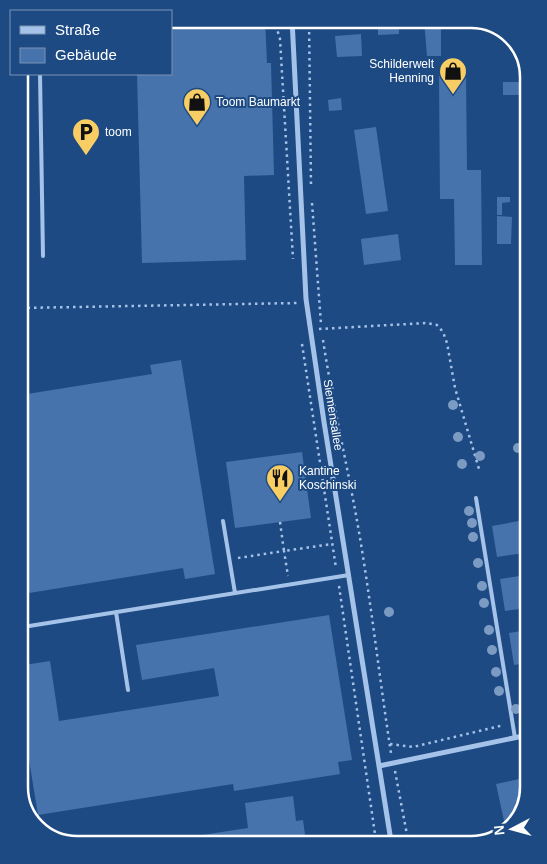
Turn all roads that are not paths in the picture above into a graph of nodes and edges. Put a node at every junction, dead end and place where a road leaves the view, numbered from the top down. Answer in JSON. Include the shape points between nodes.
{"nodes":[{"id":1,"x":292,"y":28,"type":"edge"},
{"id":2,"x":40,"y":75,"type":"edge"},
{"id":3,"x":43,"y":256,"type":"dead end"},
{"id":4,"x":476,"y":498,"type":"dead end"},
{"id":5,"x":223,"y":521,"type":"dead end"},
{"id":6,"x":349,"y":575,"type":"junction"},
{"id":7,"x":235,"y":593,"type":"junction"},
{"id":8,"x":116,"y":612,"type":"junction"},
{"id":9,"x":28,"y":626,"type":"edge"},
{"id":10,"x":128,"y":690,"type":"dead end"},
{"id":11,"x":520,"y":737,"type":"edge"},
{"id":12,"x":515,"y":738,"type":"junction"},
{"id":13,"x":379,"y":766,"type":"junction"},
{"id":14,"x":390,"y":836,"type":"edge"}],
"edges":[{"from":1,"to":6,"type":"street","name":"Siemensallee","via":[[310,330]]},
{"from":2,"to":3,"type":"lane"},
{"from":4,"to":12,"type":"lane"},
{"from":5,"to":7,"type":"lane"},
{"from":6,"to":7,"type":"lane"},
{"from":6,"to":13,"type":"street","name":"Siemensallee"},
{"from":7,"to":8,"type":"lane"},
{"from":8,"to":9,"type":"lane"},
{"from":8,"to":10,"type":"lane"},
{"from":11,"to":12,"type":"street"},
{"from":12,"to":13,"type":"street"},
{"from":13,"to":14,"type":"street","name":"Siemensallee"}]}
